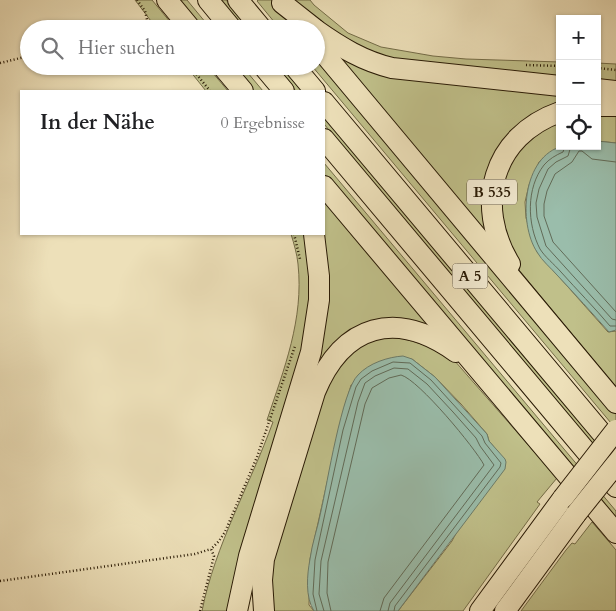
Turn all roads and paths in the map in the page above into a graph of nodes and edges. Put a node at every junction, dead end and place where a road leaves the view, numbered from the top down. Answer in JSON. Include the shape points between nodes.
{"nodes":[{"id":1,"x":137,"y":0,"type":"edge"},
{"id":2,"x":167,"y":0,"type":"edge"},
{"id":3,"x":208,"y":0,"type":"edge"},
{"id":4,"x":238,"y":0,"type":"edge"},
{"id":5,"x":281,"y":1,"type":"edge"},
{"id":6,"x":147,"y":20,"type":"edge"},
{"id":7,"x":184,"y":20,"type":"edge"},
{"id":8,"x":225,"y":20,"type":"edge"},
{"id":9,"x":255,"y":20,"type":"edge"},
{"id":10,"x":297,"y":20,"type":"edge"},
{"id":11,"x":305,"y":20,"type":"edge"},
{"id":12,"x":325,"y":36,"type":"edge"},
{"id":13,"x":325,"y":55,"type":"edge"},
{"id":14,"x":20,"y":58,"type":"edge"},
{"id":15,"x":0,"y":63,"type":"edge"},
{"id":16,"x":521,"y":65,"type":"dead end"},
{"id":17,"x":556,"y":66,"type":"edge"},
{"id":18,"x":601,"y":68,"type":"edge"},
{"id":19,"x":616,"y":70,"type":"edge"},
{"id":20,"x":197,"y":75,"type":"edge"},
{"id":21,"x":230,"y":75,"type":"edge"},
{"id":22,"x":271,"y":75,"type":"edge"},
{"id":23,"x":302,"y":75,"type":"edge"},
{"id":24,"x":556,"y":86,"type":"edge"},
{"id":25,"x":601,"y":89,"type":"edge"},
{"id":26,"x":209,"y":90,"type":"edge"},
{"id":27,"x":242,"y":90,"type":"edge"},
{"id":28,"x":283,"y":90,"type":"edge"},
{"id":29,"x":314,"y":90,"type":"edge"},
{"id":30,"x":616,"y":91,"type":"edge"},
{"id":31,"x":325,"y":103,"type":"edge"},
{"id":32,"x":601,"y":106,"type":"edge"},
{"id":33,"x":616,"y":106,"type":"edge"},
{"id":34,"x":556,"y":114,"type":"edge"},
{"id":35,"x":325,"y":140,"type":"edge"},
{"id":36,"x":325,"y":187,"type":"edge"},
{"id":37,"x":294,"y":235,"type":"edge"},
{"id":38,"x":314,"y":235,"type":"edge"},
{"id":39,"x":300,"y":262,"type":"dead end"},
{"id":40,"x":526,"y":295,"type":"junction"},
{"id":41,"x":295,"y":344,"type":"dead end"},
{"id":42,"x":474,"y":364,"type":"junction"},
{"id":43,"x":616,"y":403,"type":"edge"},
{"id":44,"x":616,"y":430,"type":"edge"},
{"id":45,"x":616,"y":450,"type":"edge"},
{"id":46,"x":616,"y":464,"type":"edge"},
{"id":47,"x":616,"y":487,"type":"edge"},
{"id":48,"x":616,"y":533,"type":"edge"},
{"id":49,"x":211,"y":549,"type":"junction"},
{"id":50,"x":0,"y":581,"type":"edge"},
{"id":51,"x":200,"y":611,"type":"edge"},
{"id":52,"x":237,"y":611,"type":"edge"},
{"id":53,"x":264,"y":611,"type":"edge"},
{"id":54,"x":480,"y":611,"type":"edge"},
{"id":55,"x":505,"y":611,"type":"edge"}],
"edges":[{"from":1,"to":6,"type":"path"},
{"from":2,"to":7,"type":"highway"},
{"from":3,"to":8,"type":"highway"},
{"from":4,"to":9,"type":"highway"},
{"from":5,"to":10,"type":"highway"},
{"from":5,"to":11,"type":"highway"},
{"from":12,"to":24,"type":"highway","via":[[344,50],[392,68]]},
{"from":13,"to":40,"type":"highway","number":"A 5"},
{"from":14,"to":15,"type":"path"},
{"from":16,"to":17,"type":"path"},
{"from":18,"to":19,"type":"path"},
{"from":20,"to":26,"type":"path"},
{"from":21,"to":27,"type":"highway"},
{"from":22,"to":28,"type":"highway"},
{"from":23,"to":29,"type":"highway"},
{"from":25,"to":30,"type":"highway"},
{"from":31,"to":45,"type":"highway","number":"A 5"},
{"from":32,"to":33,"type":"highway"},
{"from":34,"to":40,"type":"highway","number":"B 535","via":[[523,133],[505,156],[494,183],[491,209],[496,236]]},
{"from":35,"to":47,"type":"highway","number":"A 5"},
{"from":36,"to":42,"type":"highway"},
{"from":37,"to":39,"type":"path"},
{"from":38,"to":52,"type":"highway","via":[[319,300],[311,352],[249,556]]},
{"from":40,"to":43,"type":"highway","number":"A 5"},
{"from":41,"to":49,"type":"path","via":[[257,457],[225,532]]},
{"from":42,"to":48,"type":"highway"},
{"from":42,"to":53,"type":"highway","via":[[427,334],[404,328],[372,330],[337,354],[314,392],[264,559]]},
{"from":44,"to":54,"type":"highway","bridge":true},
{"from":46,"to":55,"type":"highway","bridge":true},
{"from":49,"to":50,"type":"path","via":[[195,554]]},
{"from":49,"to":51,"type":"path","via":[[214,556]]}]}
